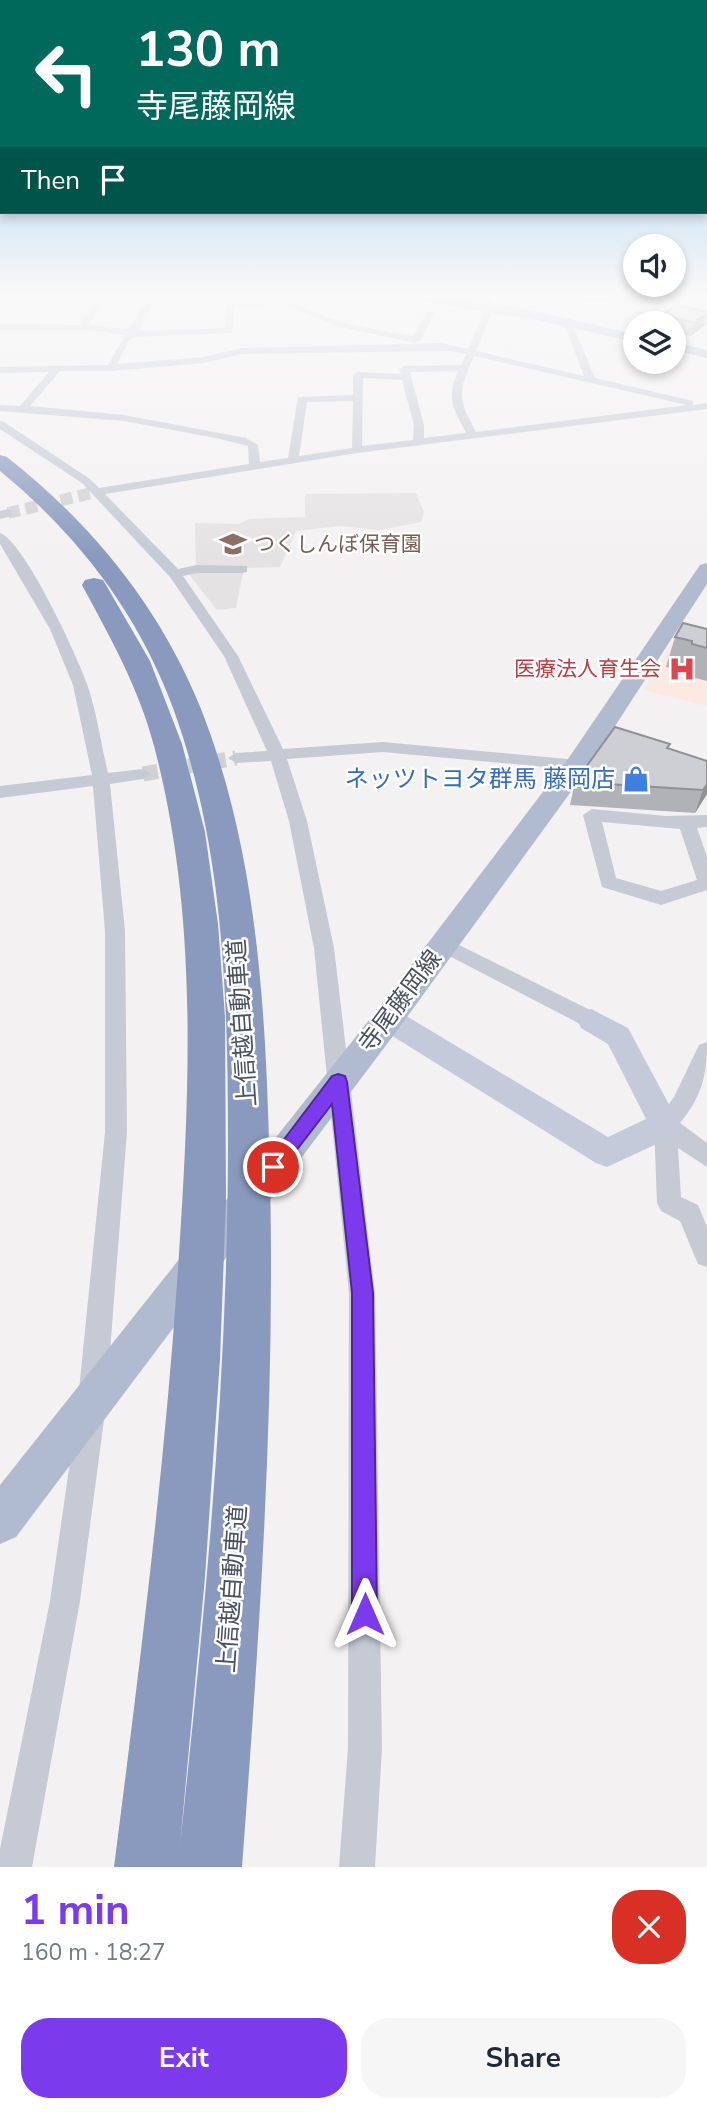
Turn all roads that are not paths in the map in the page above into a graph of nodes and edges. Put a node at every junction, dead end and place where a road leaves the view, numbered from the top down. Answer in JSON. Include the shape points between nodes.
{"nodes":[{"id":1,"x":44,"y":384,"type":"edge"},
{"id":2,"x":358,"y":384,"type":"edge"},
{"id":3,"x":406,"y":384,"type":"edge"},
{"id":4,"x":457,"y":384,"type":"edge"},
{"id":5,"x":606,"y":384,"type":"edge"},
{"id":6,"x":357,"y":398,"type":"junction"},
{"id":7,"x":707,"y":406,"type":"edge"},
{"id":8,"x":0,"y":408,"type":"edge"},
{"id":9,"x":23,"y":408,"type":"junction"},
{"id":10,"x":0,"y":424,"type":"edge"},
{"id":11,"x":472,"y":434,"type":"junction"},
{"id":12,"x":418,"y":442,"type":"junction"},
{"id":13,"x":357,"y":450,"type":"junction"},
{"id":14,"x":293,"y":459,"type":"junction"},
{"id":15,"x":0,"y":461,"type":"edge"},
{"id":16,"x":255,"y":465,"type":"junction"},
{"id":17,"x":0,"y":482,"type":"edge"},
{"id":18,"x":96,"y":492,"type":"junction"},
{"id":19,"x":0,"y":537,"type":"edge"},
{"id":20,"x":242,"y":569,"type":"dead end"},
{"id":21,"x":707,"y":569,"type":"edge"},
{"id":22,"x":175,"y":574,"type":"junction"},
{"id":23,"x":277,"y":754,"type":"junction"},
{"id":24,"x":236,"y":758,"type":"tunnel mouth"},
{"id":25,"x":577,"y":765,"type":"junction"},
{"id":26,"x":143,"y":774,"type":"tunnel mouth"},
{"id":27,"x":101,"y":779,"type":"junction"},
{"id":28,"x":0,"y":792,"type":"edge"},
{"id":29,"x":707,"y":821,"type":"edge"},
{"id":30,"x":687,"y":824,"type":"junction"},
{"id":31,"x":443,"y":944,"type":"junction"},
{"id":32,"x":388,"y":1018,"type":"junction"},
{"id":33,"x":591,"y":1020,"type":"joint"},
{"id":34,"x":707,"y":1051,"type":"edge"},
{"id":35,"x":338,"y":1082,"type":"junction"},
{"id":36,"x":665,"y":1125,"type":"junction"},
{"id":37,"x":707,"y":1157,"type":"edge"},
{"id":38,"x":707,"y":1255,"type":"edge"},
{"id":39,"x":92,"y":1401,"type":"junction"},
{"id":40,"x":0,"y":1521,"type":"edge"},
{"id":41,"x":14,"y":1867,"type":"edge"},
{"id":42,"x":146,"y":1867,"type":"edge"},
{"id":43,"x":210,"y":1867,"type":"edge"},
{"id":44,"x":358,"y":1867,"type":"edge"}],
"edges":[{"from":1,"to":9,"type":"street"},
{"from":2,"to":6,"type":"street"},
{"from":3,"to":12,"type":"street","via":[[419,425]]},
{"from":4,"to":11,"type":"street","via":[[456,404]]},
{"from":5,"to":7,"type":"street"},
{"from":6,"to":13,"type":"street"},
{"from":6,"to":14,"type":"street","via":[[302,399]]},
{"from":7,"to":11,"type":"street"},
{"from":8,"to":9,"type":"street"},
{"from":9,"to":16,"type":"street","via":[[170,425],[246,441],[253,445]]},
{"from":10,"to":18,"type":"street"},
{"from":11,"to":12,"type":"street"},
{"from":12,"to":13,"type":"street"},
{"from":13,"to":14,"type":"street"},
{"from":14,"to":16,"type":"street"},
{"from":15,"to":43,"type":"highway","name":"上信越自動車道","via":[[53,504],[102,557],[145,620],[201,750],[229,870],[245,1028],[248,1286],[228,1660]]},
{"from":16,"to":18,"type":"street"},
{"from":17,"to":42,"type":"highway","name":"上信越自動車道","via":[[55,534],[100,593],[140,667],[172,757],[202,942],[207,1095],[198,1334]]},
{"from":18,"to":22,"type":"street"},
{"from":19,"to":27,"type":"street","via":[[11,548],[57,629],[80,685]]},
{"from":20,"to":22,"type":"street"},
{"from":21,"to":25,"type":"main road","name":"寺尾藤岡線"},
{"from":22,"to":23,"type":"street","via":[[231,656]]},
{"from":23,"to":24,"type":"street"},
{"from":23,"to":25,"type":"street","via":[[383,747]]},
{"from":23,"to":35,"type":"street","via":[[298,821],[324,948]]},
{"from":25,"to":31,"type":"main road","name":"寺尾藤岡線"},
{"from":26,"to":27,"type":"street"},
{"from":27,"to":28,"type":"street"},
{"from":27,"to":39,"type":"street","via":[[115,931],[116,1132]]},
{"from":29,"to":30,"type":"street"},
{"from":30,"to":30,"type":"street","via":[[707,883],[661,898],[608,882],[592,815]]},
{"from":31,"to":32,"type":"main road","name":"寺尾藤岡線"},
{"from":31,"to":33,"type":"street"},
{"from":32,"to":35,"type":"main road","name":"寺尾藤岡線"},
{"from":32,"to":36,"type":"street","via":[[607,1153]]},
{"from":33,"to":36,"type":"street","via":[[618,1036]]},
{"from":34,"to":36,"type":"street","via":[[682,1104]]},
{"from":35,"to":39,"type":"main road","name":"寺尾藤岡線"},
{"from":35,"to":44,"type":"street","via":[[362,1293],[365,1748]]},
{"from":36,"to":37,"type":"street"},
{"from":36,"to":38,"type":"street","via":[[670,1203],[689,1213]]},
{"from":39,"to":40,"type":"main road","name":"寺尾藤岡線"},
{"from":39,"to":41,"type":"street","via":[[65,1601]]}]}
